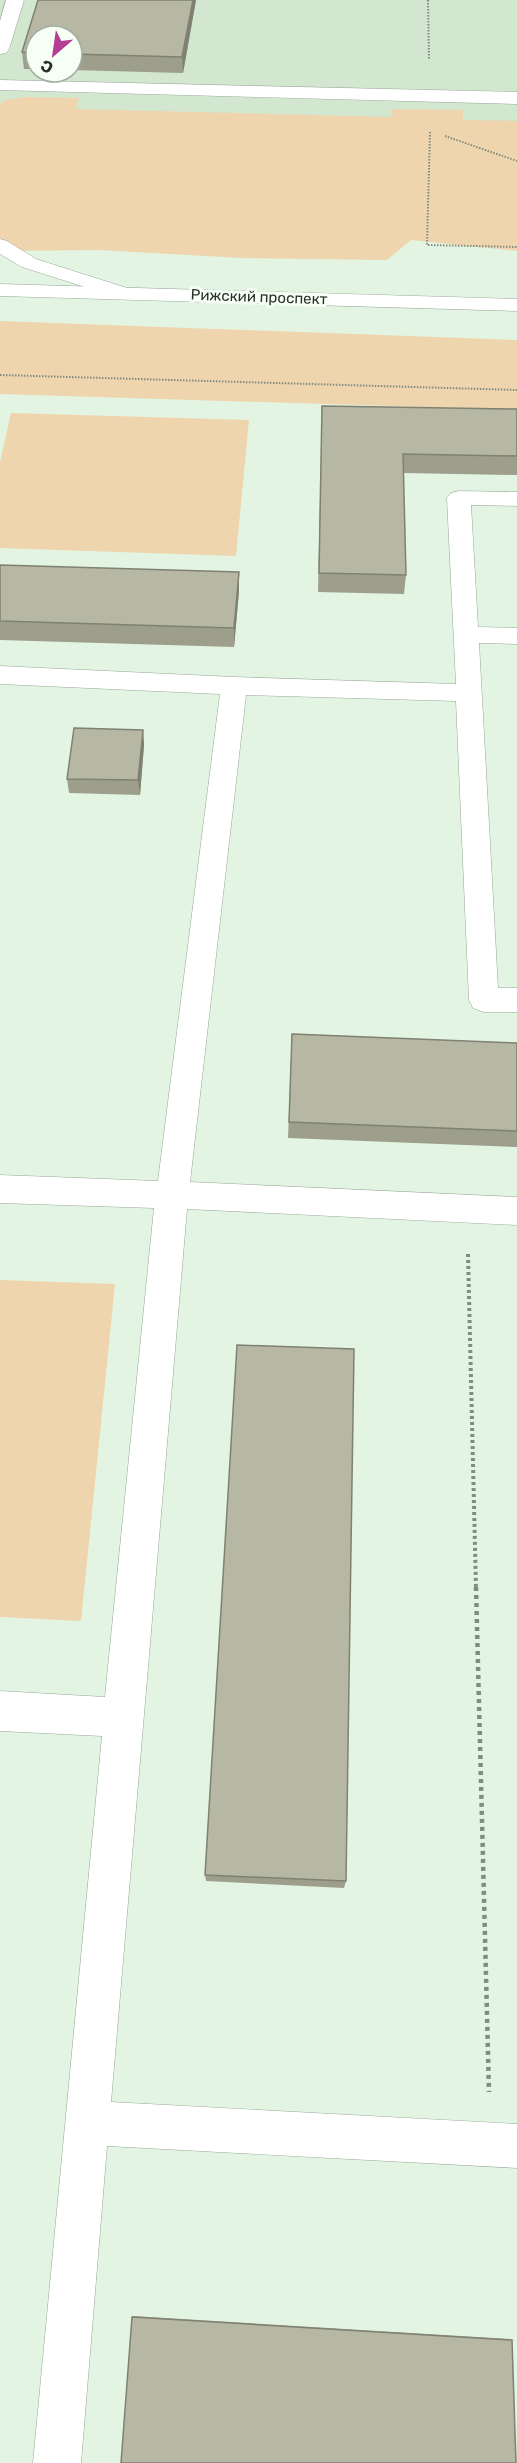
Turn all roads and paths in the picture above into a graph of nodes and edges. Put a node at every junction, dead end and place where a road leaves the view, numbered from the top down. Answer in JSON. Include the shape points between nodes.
{"nodes":[{"id":1,"x":15,"y":0,"type":"edge"},
{"id":2,"x":428,"y":0,"type":"edge"},
{"id":3,"x":0,"y":49,"type":"edge"},
{"id":4,"x":429,"y":66,"type":"dead end"},
{"id":5,"x":0,"y":86,"type":"edge"},
{"id":6,"x":517,"y":98,"type":"edge"},
{"id":7,"x":430,"y":124,"type":"dead end"},
{"id":8,"x":441,"y":135,"type":"dead end"},
{"id":9,"x":517,"y":161,"type":"edge"},
{"id":10,"x":0,"y":245,"type":"edge"},
{"id":11,"x":517,"y":247,"type":"edge"},
{"id":12,"x":0,"y":290,"type":"edge"},
{"id":13,"x":123,"y":293,"type":"junction"},
{"id":14,"x":517,"y":305,"type":"edge"},
{"id":15,"x":0,"y":375,"type":"edge"},
{"id":16,"x":517,"y":390,"type":"edge"},
{"id":17,"x":517,"y":499,"type":"edge"},
{"id":18,"x":466,"y":635,"type":"junction"},
{"id":19,"x":517,"y":636,"type":"edge"},
{"id":20,"x":0,"y":675,"type":"edge"},
{"id":21,"x":234,"y":686,"type":"junction"},
{"id":22,"x":469,"y":693,"type":"junction"},
{"id":23,"x":517,"y":1000,"type":"edge"},
{"id":24,"x":0,"y":1189,"type":"edge"},
{"id":25,"x":172,"y":1195,"type":"junction"},
{"id":26,"x":467,"y":1209,"type":"junction"},
{"id":27,"x":517,"y":1211,"type":"edge"},
{"id":28,"x":0,"y":1711,"type":"edge"},
{"id":29,"x":123,"y":1717,"type":"junction"},
{"id":30,"x":87,"y":2123,"type":"junction"},
{"id":31,"x":504,"y":2145,"type":"edge"},
{"id":32,"x":57,"y":2463,"type":"edge"}],
"edges":[{"from":1,"to":3,"type":"main road"},
{"from":2,"to":4,"type":"path"},
{"from":5,"to":6,"type":"main road"},
{"from":7,"to":11,"type":"path","via":[[427,245]]},
{"from":8,"to":9,"type":"path"},
{"from":10,"to":13,"type":"main road","via":[[29,263]]},
{"from":12,"to":13,"type":"main road","name":"Рижский проспект"},
{"from":13,"to":14,"type":"main road","name":"Рижский проспект"},
{"from":15,"to":16,"type":"path"},
{"from":17,"to":18,"type":"main road","via":[[459,498]]},
{"from":18,"to":19,"type":"main road"},
{"from":18,"to":22,"type":"main road"},
{"from":20,"to":21,"type":"main road"},
{"from":21,"to":22,"type":"main road"},
{"from":21,"to":25,"type":"main road"},
{"from":22,"to":23,"type":"main road","via":[[484,1000]]},
{"from":24,"to":25,"type":"main road"},
{"from":25,"to":26,"type":"main road"},
{"from":25,"to":29,"type":"main road"},
{"from":26,"to":27,"type":"main road"},
{"from":26,"to":31,"type":"path"},
{"from":28,"to":29,"type":"main road"},
{"from":29,"to":30,"type":"main road"},
{"from":30,"to":31,"type":"main road"},
{"from":30,"to":32,"type":"main road"}]}
